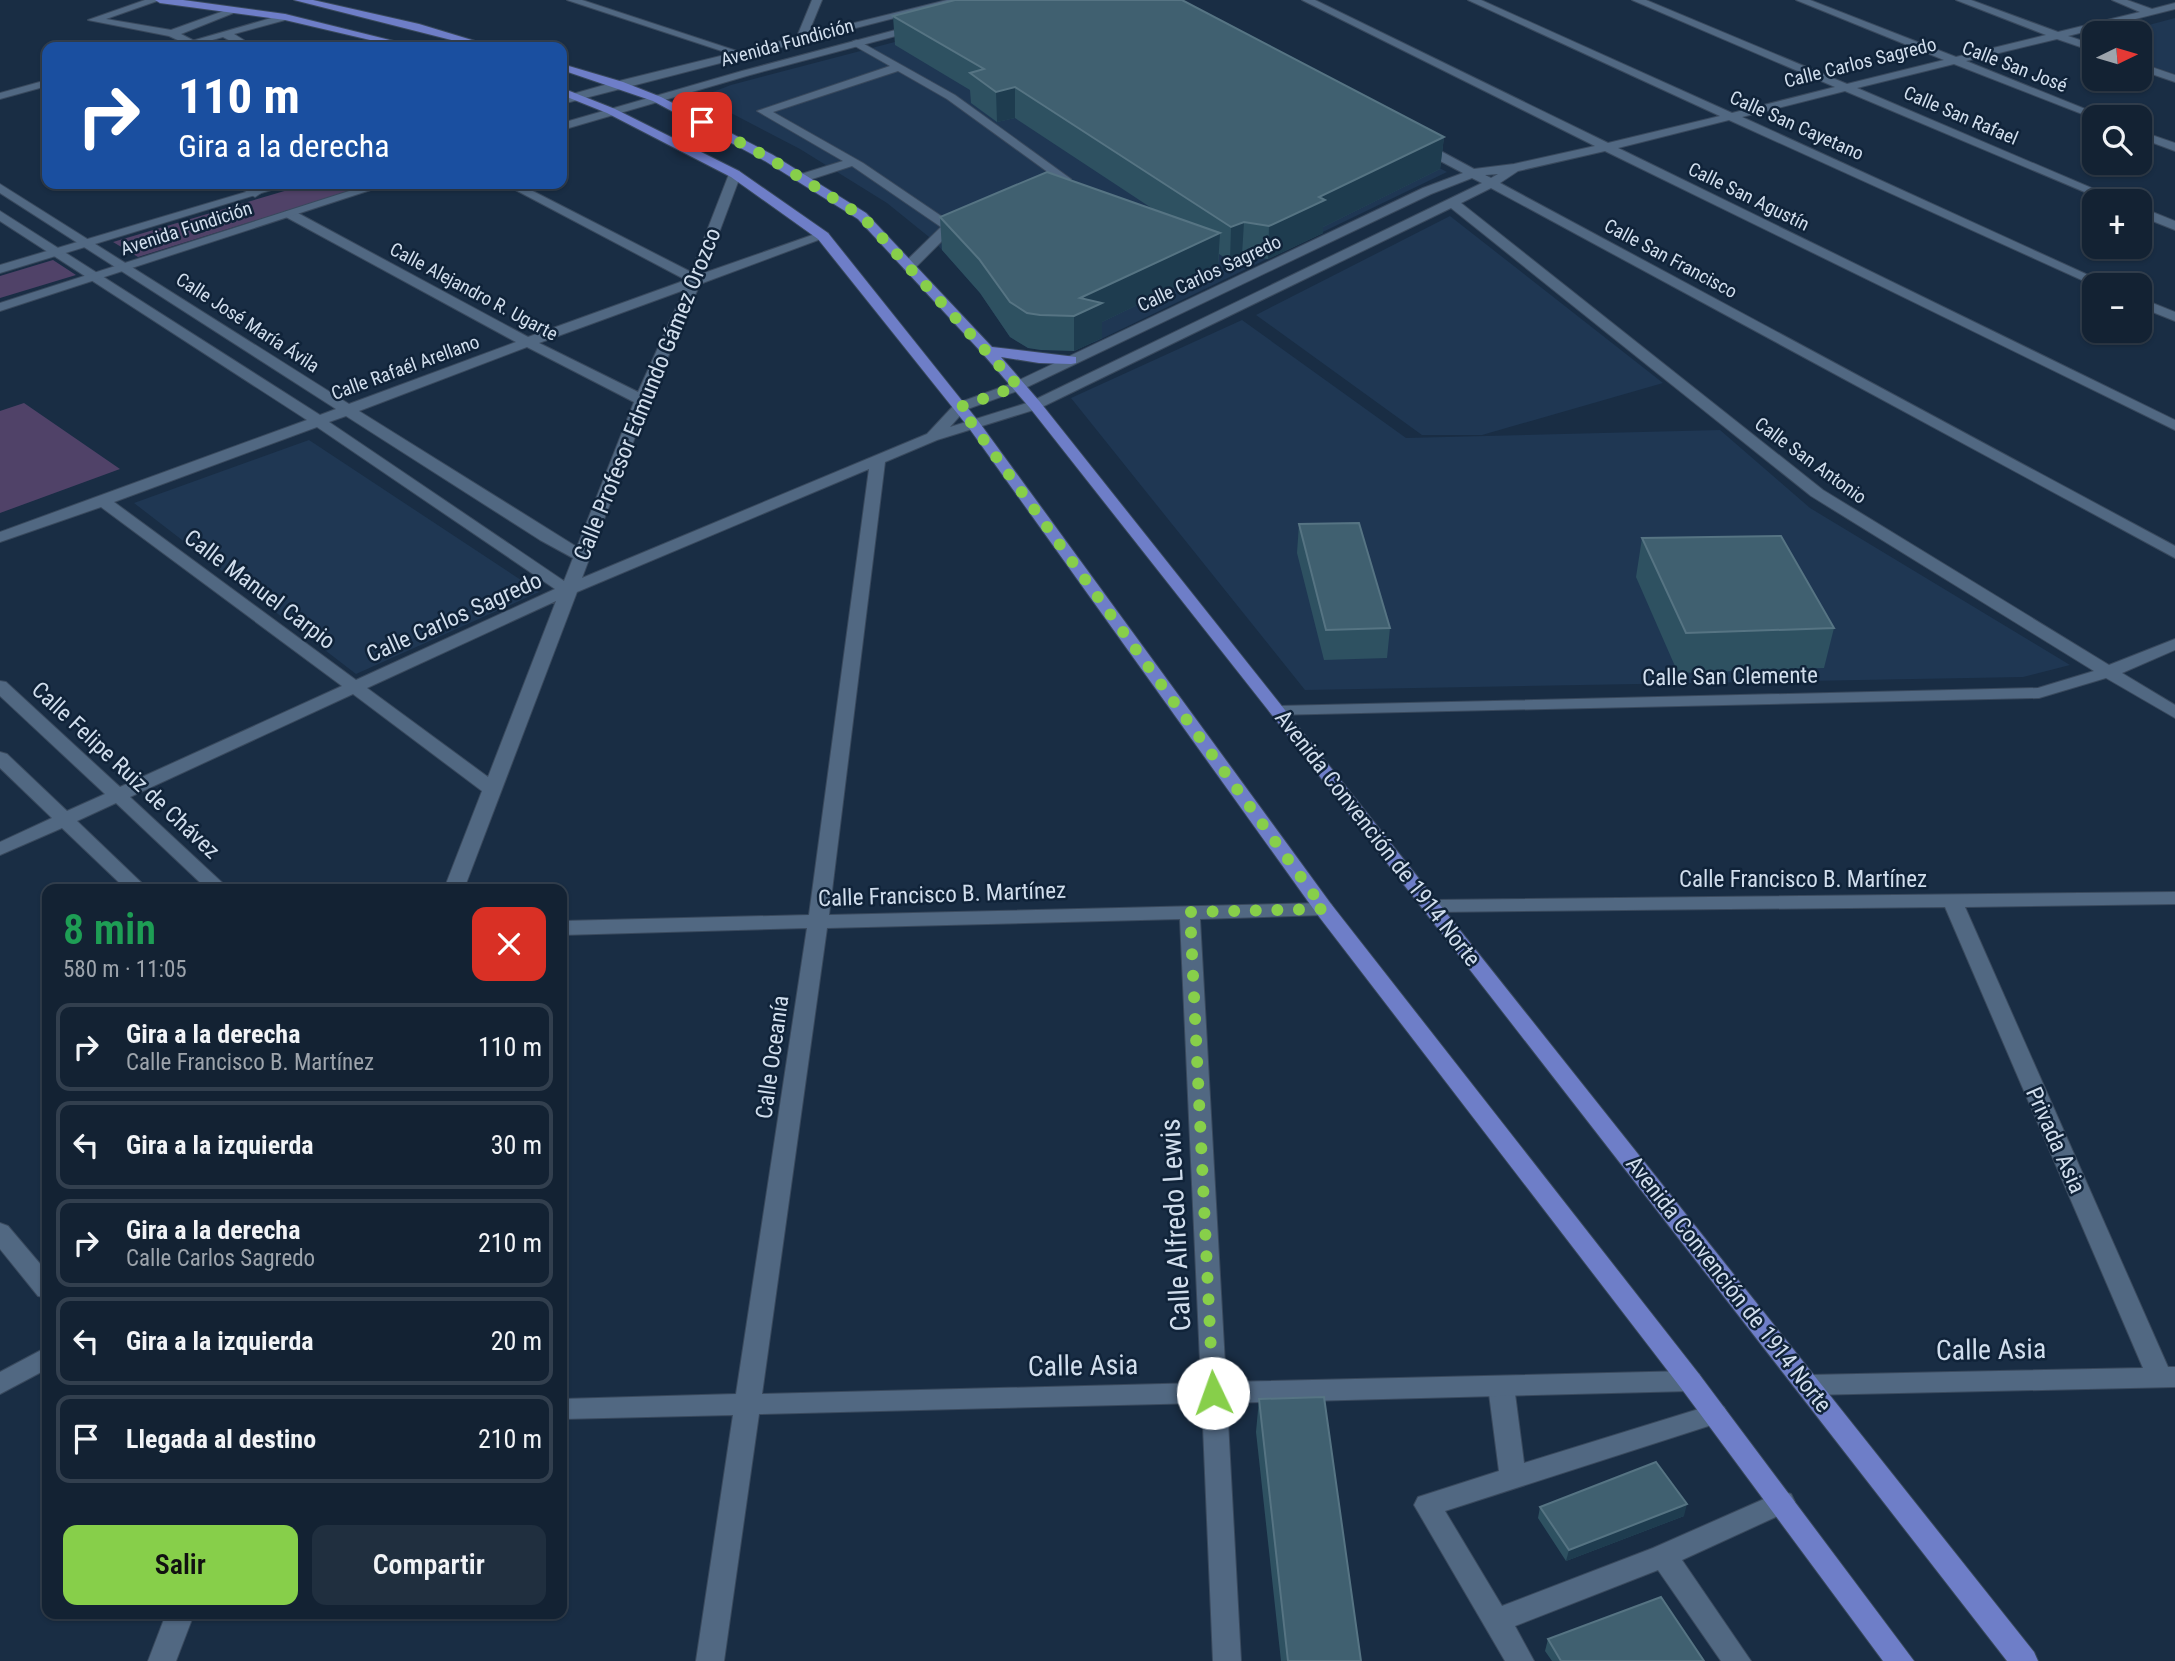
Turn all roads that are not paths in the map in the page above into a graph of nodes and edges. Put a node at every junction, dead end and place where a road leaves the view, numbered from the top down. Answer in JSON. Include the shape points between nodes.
{"nodes":[{"id":1,"x":155,"y":0,"type":"edge"},
{"id":2,"x":160,"y":0,"type":"edge"},
{"id":3,"x":299,"y":0,"type":"edge"},
{"id":4,"x":572,"y":0,"type":"edge"},
{"id":5,"x":817,"y":0,"type":"edge"},
{"id":6,"x":959,"y":0,"type":"edge"},
{"id":7,"x":1307,"y":0,"type":"edge"},
{"id":8,"x":1473,"y":0,"type":"edge"},
{"id":9,"x":1637,"y":0,"type":"edge"},
{"id":10,"x":1801,"y":0,"type":"edge"},
{"id":11,"x":1843,"y":0,"type":"edge"},
{"id":12,"x":1961,"y":0,"type":"edge"},
{"id":13,"x":2117,"y":0,"type":"edge"},
{"id":14,"x":320,"y":1,"type":"edge"},
{"id":15,"x":2175,"y":6,"type":"edge"},
{"id":16,"x":1819,"y":7,"type":"junction"},
{"id":17,"x":921,"y":9,"type":"junction"},
{"id":18,"x":236,"y":10,"type":"junction"},
{"id":19,"x":2151,"y":12,"type":"junction"},
{"id":20,"x":285,"y":17,"type":"junction"},
{"id":21,"x":934,"y":23,"type":"edge"},
{"id":22,"x":172,"y":33,"type":"junction"},
{"id":23,"x":225,"y":34,"type":"junction"},
{"id":24,"x":2056,"y":35,"type":"junction"},
{"id":25,"x":801,"y":39,"type":"junction"},
{"id":26,"x":191,"y":42,"type":"edge"},
{"id":27,"x":205,"y":42,"type":"edge"},
{"id":28,"x":240,"y":42,"type":"edge"},
{"id":29,"x":392,"y":42,"type":"edge"},
{"id":30,"x":472,"y":42,"type":"edge"},
{"id":31,"x":857,"y":43,"type":"junction"},
{"id":32,"x":2082,"y":44,"type":"edge"},
{"id":33,"x":741,"y":54,"type":"junction"},
{"id":34,"x":1954,"y":61,"type":"junction"},
{"id":35,"x":899,"y":67,"type":"junction"},
{"id":36,"x":567,"y":69,"type":"edge"},
{"id":37,"x":2152,"y":70,"type":"edge"},
{"id":38,"x":2175,"y":79,"type":"edge"},
{"id":39,"x":42,"y":84,"type":"edge"},
{"id":40,"x":619,"y":84,"type":"junction"},
{"id":41,"x":1846,"y":88,"type":"junction"},
{"id":42,"x":567,"y":92,"type":"edge"},
{"id":43,"x":0,"y":96,"type":"edge"},
{"id":44,"x":580,"y":96,"type":"junction"},
{"id":45,"x":657,"y":99,"type":"junction"},
{"id":46,"x":567,"y":100,"type":"edge"},
{"id":47,"x":2082,"y":110,"type":"edge"},
{"id":48,"x":611,"y":111,"type":"junction"},
{"id":49,"x":1731,"y":116,"type":"junction"},
{"id":50,"x":567,"y":125,"type":"edge"},
{"id":51,"x":1401,"y":135,"type":"edge"},
{"id":52,"x":2152,"y":138,"type":"edge"},
{"id":53,"x":1607,"y":147,"type":"junction"},
{"id":54,"x":2175,"y":147,"type":"edge"},
{"id":55,"x":853,"y":162,"type":"junction"},
{"id":56,"x":1514,"y":168,"type":"junction"},
{"id":57,"x":1474,"y":173,"type":"junction"},
{"id":58,"x":735,"y":174,"type":"junction"},
{"id":59,"x":802,"y":178,"type":"junction"},
{"id":60,"x":1492,"y":183,"type":"junction"},
{"id":61,"x":0,"y":188,"type":"edge"},
{"id":62,"x":248,"y":189,"type":"edge"},
{"id":63,"x":268,"y":189,"type":"edge"},
{"id":64,"x":368,"y":189,"type":"edge"},
{"id":65,"x":519,"y":189,"type":"edge"},
{"id":66,"x":2087,"y":189,"type":"edge"},
{"id":67,"x":255,"y":193,"type":"junction"},
{"id":68,"x":1027,"y":195,"type":"edge"},
{"id":69,"x":1451,"y":201,"type":"junction"},
{"id":70,"x":290,"y":214,"type":"junction"},
{"id":71,"x":0,"y":215,"type":"edge"},
{"id":72,"x":975,"y":216,"type":"edge"},
{"id":73,"x":2152,"y":216,"type":"edge"},
{"id":74,"x":2175,"y":226,"type":"edge"},
{"id":75,"x":949,"y":227,"type":"junction"},
{"id":76,"x":823,"y":236,"type":"junction"},
{"id":77,"x":89,"y":243,"type":"junction"},
{"id":78,"x":57,"y":252,"type":"junction"},
{"id":79,"x":1300,"y":254,"type":"junction"},
{"id":80,"x":1326,"y":265,"type":"junction"},
{"id":81,"x":127,"y":267,"type":"junction"},
{"id":82,"x":909,"y":267,"type":"junction"},
{"id":83,"x":0,"y":269,"type":"edge"},
{"id":84,"x":2082,"y":275,"type":"edge"},
{"id":85,"x":99,"y":276,"type":"junction"},
{"id":86,"x":695,"y":279,"type":"junction"},
{"id":87,"x":0,"y":307,"type":"edge"},
{"id":88,"x":2152,"y":307,"type":"edge"},
{"id":89,"x":2175,"y":317,"type":"edge"},
{"id":90,"x":527,"y":342,"type":"junction"},
{"id":91,"x":988,"y":351,"type":"junction"},
{"id":92,"x":1071,"y":360,"type":"junction"},
{"id":93,"x":1018,"y":386,"type":"junction"},
{"id":94,"x":642,"y":400,"type":"junction"},
{"id":95,"x":1035,"y":405,"type":"junction"},
{"id":96,"x":960,"y":407,"type":"junction"},
{"id":97,"x":348,"y":409,"type":"junction"},
{"id":98,"x":317,"y":421,"type":"junction"},
{"id":99,"x":974,"y":425,"type":"junction"},
{"id":100,"x":2175,"y":426,"type":"edge"},
{"id":101,"x":932,"y":437,"type":"junction"},
{"id":102,"x":878,"y":460,"type":"junction"},
{"id":103,"x":103,"y":501,"type":"junction"},
{"id":104,"x":0,"y":537,"type":"edge"},
{"id":105,"x":2175,"y":552,"type":"edge"},
{"id":106,"x":581,"y":556,"type":"junction"},
{"id":107,"x":567,"y":590,"type":"junction"},
{"id":108,"x":2175,"y":644,"type":"edge"},
{"id":109,"x":2106,"y":673,"type":"junction"},
{"id":110,"x":0,"y":686,"type":"edge"},
{"id":111,"x":354,"y":687,"type":"junction"},
{"id":112,"x":1278,"y":711,"type":"junction"},
{"id":113,"x":2175,"y":713,"type":"edge"},
{"id":114,"x":0,"y":758,"type":"edge"},
{"id":115,"x":492,"y":789,"type":"junction"},
{"id":116,"x":117,"y":795,"type":"junction"},
{"id":117,"x":64,"y":819,"type":"junction"},
{"id":118,"x":0,"y":849,"type":"edge"},
{"id":119,"x":133,"y":884,"type":"edge"},
{"id":120,"x":214,"y":884,"type":"edge"},
{"id":121,"x":456,"y":884,"type":"edge"},
{"id":122,"x":2175,"y":898,"type":"edge"},
{"id":123,"x":1953,"y":902,"type":"junction"},
{"id":124,"x":1432,"y":906,"type":"junction"},
{"id":125,"x":1324,"y":909,"type":"junction"},
{"id":126,"x":1190,"y":912,"type":"junction"},
{"id":127,"x":818,"y":922,"type":"junction"},
{"id":128,"x":567,"y":928,"type":"edge"},
{"id":129,"x":0,"y":1232,"type":"edge"},
{"id":130,"x":42,"y":1283,"type":"edge"},
{"id":131,"x":42,"y":1360,"type":"edge"},
{"id":132,"x":2168,"y":1377,"type":"edge"},
{"id":133,"x":1690,"y":1381,"type":"junction"},
{"id":134,"x":0,"y":1384,"type":"edge"},
{"id":135,"x":1809,"y":1385,"type":"junction"},
{"id":136,"x":1501,"y":1386,"type":"junction"},
{"id":137,"x":1213,"y":1393,"type":"junction"},
{"id":138,"x":747,"y":1404,"type":"junction"},
{"id":139,"x":567,"y":1409,"type":"edge"},
{"id":140,"x":1715,"y":1414,"type":"junction"},
{"id":141,"x":1513,"y":1478,"type":"junction"},
{"id":142,"x":1782,"y":1503,"type":"junction"},
{"id":143,"x":1662,"y":1556,"type":"junction"},
{"id":144,"x":178,"y":1619,"type":"edge"},
{"id":145,"x":1496,"y":1621,"type":"junction"},
{"id":146,"x":1897,"y":1660,"type":"edge"},
{"id":147,"x":162,"y":1661,"type":"edge"},
{"id":148,"x":710,"y":1661,"type":"edge"},
{"id":149,"x":1227,"y":1661,"type":"edge"},
{"id":150,"x":1520,"y":1661,"type":"edge"},
{"id":151,"x":1737,"y":1661,"type":"edge"},
{"id":152,"x":2024,"y":1661,"type":"edge"}],
"edges":[{"from":1,"to":22,"type":"street","via":[[93,20]]},
{"from":2,"to":18,"type":"main road"},
{"from":3,"to":14,"type":"main road"},
{"from":4,"to":33,"type":"street"},
{"from":5,"to":25,"type":"street"},
{"from":6,"to":17,"type":"street","name":"Avenida Fundición"},
{"from":7,"to":53,"type":"street","name":"Calle San Agustín"},
{"from":8,"to":49,"type":"street","name":"Calle San Cayetano"},
{"from":9,"to":41,"type":"street","name":"Calle San Rafael"},
{"from":10,"to":16,"type":"street","name":"Calle San José"},
{"from":11,"to":16,"type":"street"},
{"from":12,"to":24,"type":"street"},
{"from":13,"to":19,"type":"street"},
{"from":14,"to":30,"type":"main road"},
{"from":15,"to":19,"type":"street","name":"Calle Carlos Sagredo"},
{"from":16,"to":34,"type":"street","name":"Calle San José"},
{"from":17,"to":25,"type":"street","name":"Avenida Fundición"},
{"from":17,"to":31,"type":"street","via":[[861,31],[855,35]]},
{"from":18,"to":20,"type":"main road"},
{"from":18,"to":22,"type":"street"},
{"from":19,"to":24,"type":"street","name":"Calle Carlos Sagredo"},
{"from":20,"to":23,"type":"street"},
{"from":20,"to":29,"type":"main road"},
{"from":21,"to":31,"type":"street","name":"Avenida Fundición"},
{"from":22,"to":26,"type":"street"},
{"from":23,"to":27,"type":"street"},
{"from":23,"to":28,"type":"street"},
{"from":24,"to":32,"type":"street"},
{"from":24,"to":34,"type":"street","name":"Calle Carlos Sagredo"},
{"from":25,"to":33,"type":"street","name":"Avenida Fundición"},
{"from":31,"to":35,"type":"street"},
{"from":31,"to":45,"type":"street","name":"Avenida Fundición"},
{"from":33,"to":40,"type":"street","name":"Avenida Fundición"},
{"from":34,"to":41,"type":"street","name":"Calle Carlos Sagredo"},
{"from":34,"to":47,"type":"street","name":"Calle San José"},
{"from":35,"to":55,"type":"street","via":[[763,111]]},
{"from":35,"to":68,"type":"street","via":[[951,97],[1065,179]]},
{"from":36,"to":40,"type":"main road","name":"Avenida Convención de 1914 Norte"},
{"from":37,"to":38,"type":"street"},
{"from":39,"to":43,"type":"street"},
{"from":40,"to":44,"type":"street","name":"Avenida Fundición"},
{"from":40,"to":45,"type":"main road","name":"Avenida Convención de 1914 Norte"},
{"from":41,"to":49,"type":"street","name":"Calle Carlos Sagredo"},
{"from":41,"to":66,"type":"street","name":"Calle San Rafael"},
{"from":42,"to":44,"type":"main road"},
{"from":44,"to":46,"type":"street","name":"Avenida Fundición"},
{"from":44,"to":48,"type":"main road"},
{"from":45,"to":48,"type":"street","name":"Avenida Fundición"},
{"from":45,"to":59,"type":"main road","name":"Avenida Convención de 1914 Norte"},
{"from":48,"to":50,"type":"street","name":"Avenida Fundición"},
{"from":48,"to":58,"type":"main road"},
{"from":49,"to":53,"type":"street","name":"Calle Carlos Sagredo"},
{"from":49,"to":84,"type":"street","name":"Calle San Cayetano"},
{"from":51,"to":57,"type":"street","name":"Calle San Francisco"},
{"from":52,"to":54,"type":"street"},
{"from":53,"to":56,"type":"street","name":"Calle Carlos Sagredo"},
{"from":53,"to":100,"type":"street","name":"Calle San Agustín"},
{"from":55,"to":59,"type":"street"},
{"from":55,"to":75,"type":"street"},
{"from":56,"to":57,"type":"street","name":"Calle Carlos Sagredo"},
{"from":56,"to":60,"type":"street","name":"Calle Carlos Sagredo"},
{"from":57,"to":60,"type":"street","name":"Calle San Francisco"},
{"from":57,"to":79,"type":"street","name":"Calle Carlos Sagredo","via":[[1427,191]]},
{"from":58,"to":76,"type":"main road"},
{"from":58,"to":86,"type":"street","name":"Calle Profesor Edmundo Gámez Orozco"},
{"from":59,"to":82,"type":"main road","name":"Avenida Convención de 1914 Norte","via":[[862,216]]},
{"from":60,"to":69,"type":"street","name":"Calle Carlos Sagredo"},
{"from":60,"to":105,"type":"street","name":"Calle San Francisco"},
{"from":61,"to":77,"type":"street","name":"Calle José María Ávila"},
{"from":62,"to":67,"type":"street"},
{"from":63,"to":67,"type":"street","name":"Avenida Fundición"},
{"from":64,"to":70,"type":"street","name":"Avenida Fundición"},
{"from":65,"to":86,"type":"street"},
{"from":67,"to":77,"type":"street","name":"Avenida Fundición"},
{"from":69,"to":80,"type":"street","name":"Calle Carlos Sagredo"},
{"from":69,"to":109,"type":"street","name":"Calle San Antonio","via":[[1817,493]]},
{"from":70,"to":81,"type":"street","name":"Avenida Fundición"},
{"from":70,"to":90,"type":"street","name":"Calle Alejandro R. Ugarte"},
{"from":71,"to":78,"type":"street","name":"Calle José María Ávila"},
{"from":72,"to":75,"type":"street"},
{"from":73,"to":74,"type":"street"},
{"from":75,"to":82,"type":"street"},
{"from":76,"to":86,"type":"street","name":"Calle Rafaél Arellano"},
{"from":76,"to":96,"type":"main road"},
{"from":77,"to":78,"type":"street","name":"Avenida Fundición"},
{"from":77,"to":81,"type":"street","name":"Calle José María Ávila"},
{"from":78,"to":83,"type":"street","name":"Avenida Fundición"},
{"from":78,"to":85,"type":"street","name":"Calle José María Ávila"},
{"from":79,"to":80,"type":"street"},
{"from":79,"to":92,"type":"street","name":"Calle Carlos Sagredo"},
{"from":80,"to":95,"type":"street","name":"Calle Carlos Sagredo"},
{"from":81,"to":85,"type":"street","name":"Avenida Fundición"},
{"from":81,"to":97,"type":"street","name":"Calle José María Ávila"},
{"from":82,"to":91,"type":"main road","name":"Avenida Convención de 1914 Norte"},
{"from":85,"to":87,"type":"street","name":"Avenida Fundición"},
{"from":85,"to":98,"type":"street","name":"Calle José María Ávila"},
{"from":86,"to":90,"type":"street","name":"Calle Rafaél Arellano"},
{"from":86,"to":94,"type":"street","name":"Calle Profesor Edmundo Gámez Orozco"},
{"from":88,"to":89,"type":"street"},
{"from":90,"to":94,"type":"street","name":"Calle Alejandro R. Ugarte"},
{"from":90,"to":97,"type":"street","name":"Calle Rafaél Arellano"},
{"from":91,"to":92,"type":"main road"},
{"from":91,"to":93,"type":"main road","name":"Avenida Convención de 1914 Norte"},
{"from":92,"to":93,"type":"street","name":"Calle Carlos Sagredo"},
{"from":93,"to":95,"type":"main road","name":"Avenida Convención de 1914 Norte"},
{"from":93,"to":96,"type":"street","name":"Calle Carlos Sagredo"},
{"from":94,"to":106,"type":"street","name":"Calle Profesor Edmundo Gámez Orozco"},
{"from":95,"to":99,"type":"street","name":"Calle Carlos Sagredo"},
{"from":95,"to":112,"type":"main road","name":"Avenida Convención de 1914 Norte"},
{"from":96,"to":99,"type":"main road"},
{"from":96,"to":101,"type":"street","name":"Calle Carlos Sagredo"},
{"from":97,"to":98,"type":"street","name":"Calle Rafaél Arellano"},
{"from":97,"to":106,"type":"street","name":"Calle José María Ávila"},
{"from":98,"to":103,"type":"street","name":"Calle Rafaél Arellano"},
{"from":98,"to":107,"type":"street","name":"Calle José María Ávila"},
{"from":99,"to":101,"type":"street","name":"Calle Carlos Sagredo"},
{"from":99,"to":125,"type":"main road"},
{"from":101,"to":102,"type":"street","name":"Calle Carlos Sagredo"},
{"from":102,"to":107,"type":"street","name":"Calle Carlos Sagredo"},
{"from":102,"to":127,"type":"street","name":"Calle Oceanía"},
{"from":103,"to":104,"type":"street","name":"Calle Rafaél Arellano"},
{"from":103,"to":111,"type":"street","name":"Calle Manuel Carpio"},
{"from":106,"to":107,"type":"street","name":"Calle Profesor Edmundo Gámez Orozco"},
{"from":107,"to":111,"type":"street","name":"Calle Carlos Sagredo"},
{"from":107,"to":115,"type":"street","name":"Calle Profesor Edmundo Gámez Orozco"},
{"from":108,"to":109,"type":"street","name":"Calle San Clemente"},
{"from":109,"to":112,"type":"street","name":"Calle San Clemente","via":[[2039,693]]},
{"from":109,"to":113,"type":"street","name":"Calle San Antonio"},
{"from":110,"to":116,"type":"street","name":"Calle Felipe Ruiz de Chávez"},
{"from":111,"to":115,"type":"street","name":"Calle Manuel Carpio"},
{"from":111,"to":116,"type":"street","name":"Calle Carlos Sagredo"},
{"from":112,"to":124,"type":"main road","name":"Avenida Convención de 1914 Norte"},
{"from":114,"to":117,"type":"street"},
{"from":115,"to":121,"type":"street","name":"Calle Profesor Edmundo Gámez Orozco"},
{"from":116,"to":117,"type":"street","name":"Calle Carlos Sagredo"},
{"from":116,"to":120,"type":"street","name":"Calle Felipe Ruiz de Chávez"},
{"from":117,"to":118,"type":"street","name":"Calle Carlos Sagredo"},
{"from":117,"to":119,"type":"street"},
{"from":122,"to":123,"type":"street","name":"Calle Francisco B. Martínez"},
{"from":123,"to":124,"type":"street","name":"Calle Francisco B. Martínez"},
{"from":123,"to":132,"type":"street","name":"Privada Asia"},
{"from":124,"to":135,"type":"main road","name":"Avenida Convención de 1914 Norte"},
{"from":125,"to":126,"type":"street","name":"Calle Francisco B. Martínez"},
{"from":125,"to":133,"type":"main road"},
{"from":126,"to":127,"type":"street","name":"Calle Francisco B. Martínez"},
{"from":126,"to":137,"type":"street","name":"Calle Alfredo Lewis"},
{"from":127,"to":128,"type":"street","name":"Calle Francisco B. Martínez"},
{"from":127,"to":138,"type":"street","name":"Calle Oceanía"},
{"from":129,"to":130,"type":"street"},
{"from":131,"to":134,"type":"street"},
{"from":132,"to":135,"type":"street","name":"Calle Asia"},
{"from":133,"to":136,"type":"street","name":"Calle Asia"},
{"from":133,"to":140,"type":"main road"},
{"from":135,"to":152,"type":"main road","name":"Avenida Convención de 1914 Norte"},
{"from":136,"to":137,"type":"street","name":"Calle Asia"},
{"from":136,"to":141,"type":"street"},
{"from":137,"to":138,"type":"street","name":"Calle Asia"},
{"from":137,"to":149,"type":"street","name":"Calle Alfredo Lewis"},
{"from":138,"to":139,"type":"street","name":"Calle Asia"},
{"from":138,"to":148,"type":"street","name":"Calle Oceanía"},
{"from":140,"to":141,"type":"street"},
{"from":140,"to":142,"type":"main road"},
{"from":141,"to":145,"type":"street","via":[[1427,1505]]},
{"from":142,"to":143,"type":"street"},
{"from":142,"to":146,"type":"main road"},
{"from":143,"to":145,"type":"street"},
{"from":143,"to":151,"type":"street"},
{"from":144,"to":147,"type":"street"},
{"from":145,"to":150,"type":"street"}]}
